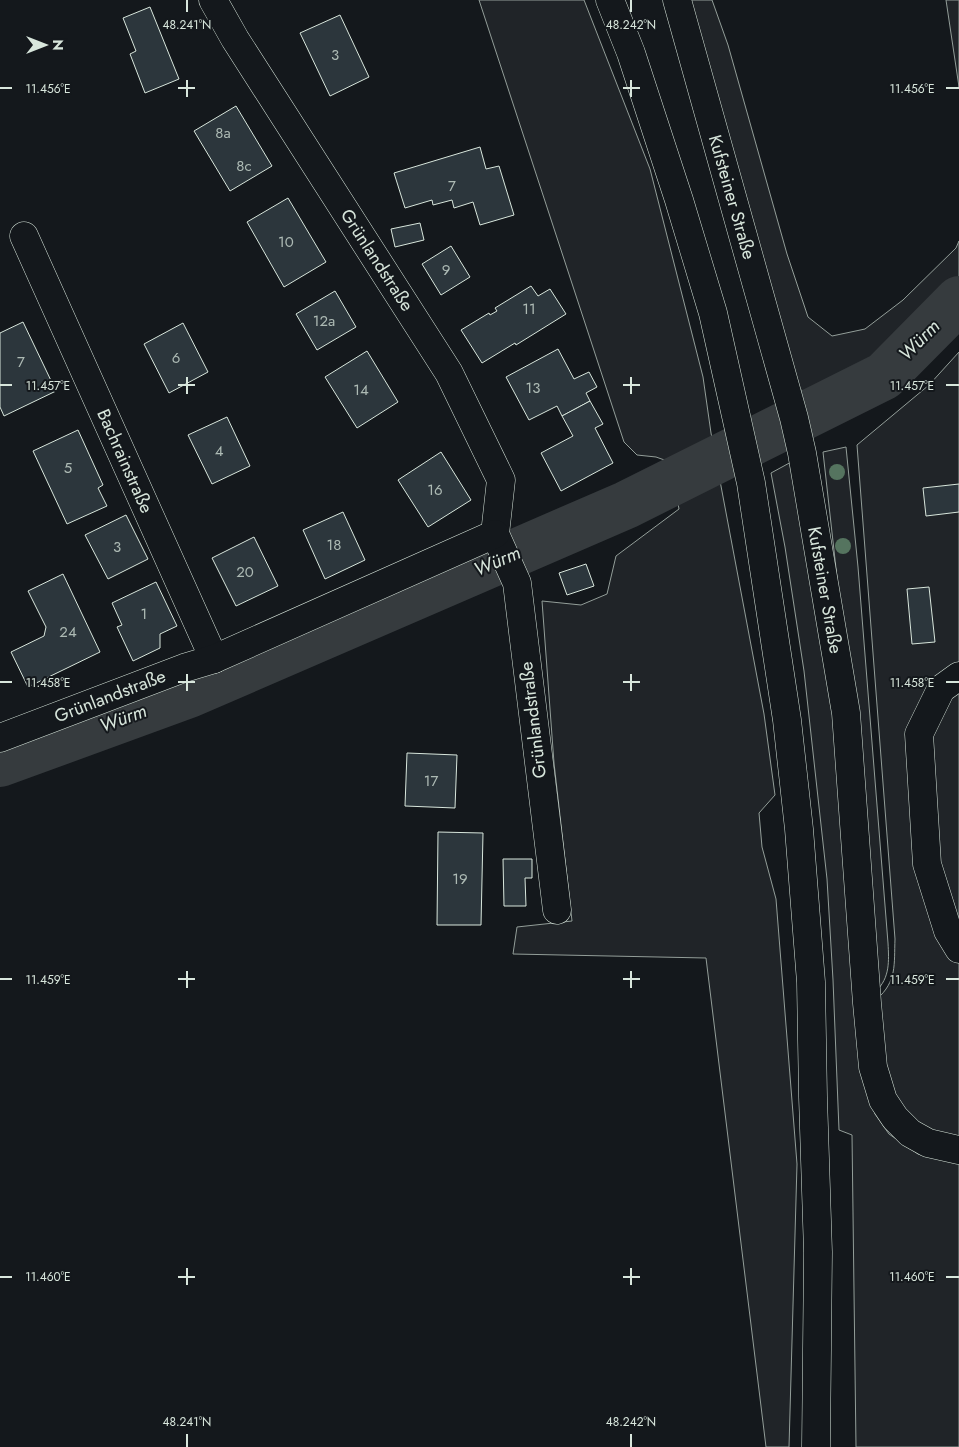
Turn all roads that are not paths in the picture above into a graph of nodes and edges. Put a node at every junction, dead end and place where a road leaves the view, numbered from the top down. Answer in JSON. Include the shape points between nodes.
{"nodes":[{"id":1,"x":213,"y":0,"type":"edge"},
{"id":2,"x":610,"y":0,"type":"edge"},
{"id":3,"x":677,"y":0,"type":"edge"},
{"id":4,"x":24,"y":236,"type":"dead end"},
{"id":5,"x":495,"y":534,"type":"junction"},
{"id":6,"x":214,"y":659,"type":"junction"},
{"id":7,"x":959,"y":676,"type":"edge"},
{"id":8,"x":0,"y":738,"type":"edge"},
{"id":9,"x":557,"y":910,"type":"dead end"},
{"id":10,"x":959,"y":949,"type":"edge"},
{"id":11,"x":959,"y":1150,"type":"edge"},
{"id":12,"x":816,"y":1447,"type":"edge"}],
"edges":[{"from":1,"to":5,"type":"main road","name":"Grünlandstraße","via":[[450,373],[501,480]]},
{"from":2,"to":12,"type":"main road","via":[[631,53],[713,313],[751,482],[789,740],[811,982],[818,1252]]},
{"from":3,"to":11,"type":"main road","name":"Kufsteiner Straße","via":[[802,453],[846,713],[873,1067],[884,1100],[910,1133],[928,1143]]},
{"from":4,"to":6,"type":"main road","name":"Bachrainstraße"},
{"from":5,"to":6,"type":"main road","name":"Grünlandstraße"},
{"from":5,"to":9,"type":"main road","name":"Grünlandstraße","via":[[517,583]]},
{"from":6,"to":8,"type":"main road","name":"Grünlandstraße"},
{"from":7,"to":10,"type":"main road","via":[[941,689],[920,734],[928,864],[948,931]]}]}
